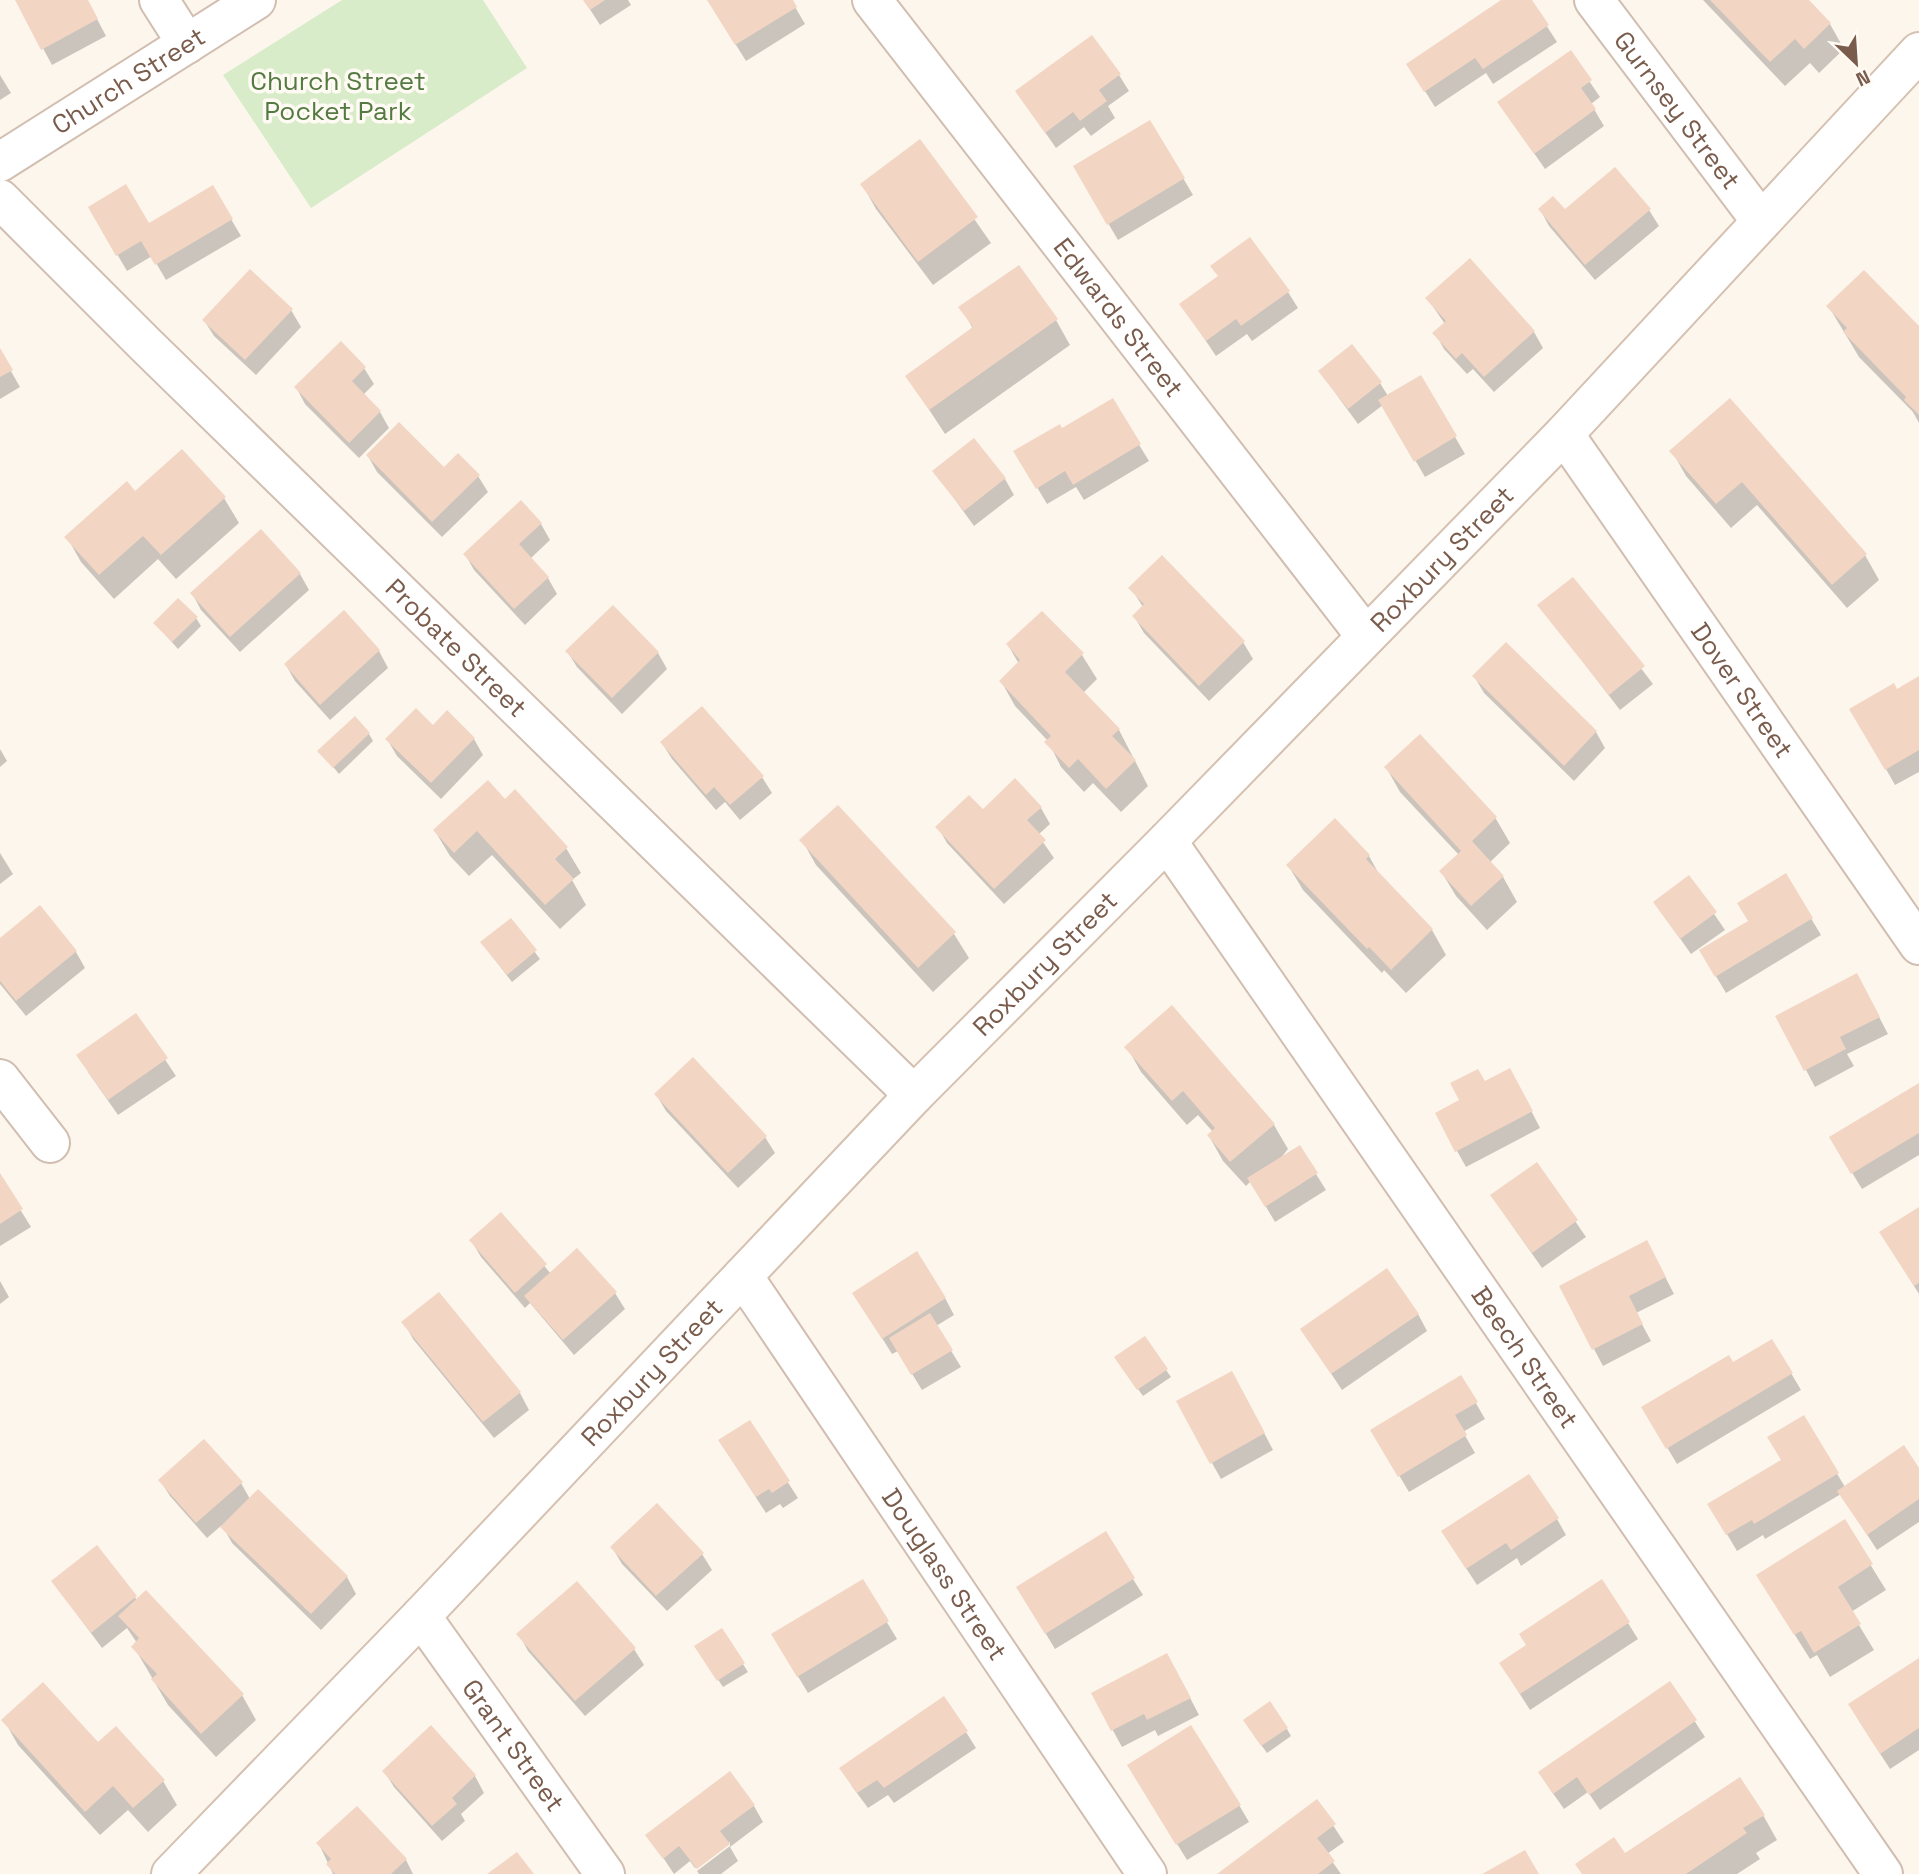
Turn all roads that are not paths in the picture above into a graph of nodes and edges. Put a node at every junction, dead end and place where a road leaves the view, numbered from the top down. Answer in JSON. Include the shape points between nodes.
{"nodes":[{"id":1,"x":159,"y":0,"type":"edge"},
{"id":2,"x":256,"y":0,"type":"edge"},
{"id":3,"x":872,"y":0,"type":"edge"},
{"id":4,"x":1594,"y":0,"type":"edge"},
{"id":5,"x":187,"y":44,"type":"junction"},
{"id":6,"x":1919,"y":52,"type":"edge"},
{"id":7,"x":0,"y":162,"type":"edge"},
{"id":8,"x":0,"y":199,"type":"edge"},
{"id":9,"x":1761,"y":221,"type":"junction"},
{"id":10,"x":1564,"y":434,"type":"junction"},
{"id":11,"x":1365,"y":635,"type":"junction"},
{"id":12,"x":1167,"y":841,"type":"junction"},
{"id":13,"x":1919,"y":946,"type":"edge"},
{"id":14,"x":0,"y":1079,"type":"edge"},
{"id":15,"x":914,"y":1095,"type":"junction"},
{"id":16,"x":50,"y":1143,"type":"dead end"},
{"id":17,"x":743,"y":1276,"type":"junction"},
{"id":18,"x":421,"y":1616,"type":"junction"},
{"id":19,"x":171,"y":1874,"type":"edge"},
{"id":20,"x":605,"y":1874,"type":"edge"},
{"id":21,"x":1147,"y":1874,"type":"edge"},
{"id":22,"x":1883,"y":1874,"type":"edge"}],
"edges":[{"from":1,"to":5,"type":"street"},
{"from":2,"to":5,"type":"street","name":"Church Street"},
{"from":3,"to":11,"type":"street","name":"Edwards Street"},
{"from":4,"to":9,"type":"street","name":"Gurnsey Street"},
{"from":5,"to":7,"type":"street","name":"Church Street"},
{"from":6,"to":9,"type":"street","name":"Roxbury Street"},
{"from":8,"to":15,"type":"street","name":"Probate Street"},
{"from":9,"to":10,"type":"street","name":"Roxbury Street"},
{"from":10,"to":11,"type":"street","name":"Roxbury Street"},
{"from":10,"to":13,"type":"street","name":"Dover Street"},
{"from":11,"to":12,"type":"street","name":"Roxbury Street"},
{"from":12,"to":15,"type":"street","name":"Roxbury Street"},
{"from":12,"to":22,"type":"street","name":"Beech Street"},
{"from":14,"to":16,"type":"street"},
{"from":15,"to":17,"type":"street","name":"Roxbury Street"},
{"from":17,"to":18,"type":"street","name":"Roxbury Street"},
{"from":17,"to":21,"type":"street","name":"Douglass Street"},
{"from":18,"to":19,"type":"street","name":"Roxbury Street"},
{"from":18,"to":20,"type":"street","name":"Grant Street"}]}
